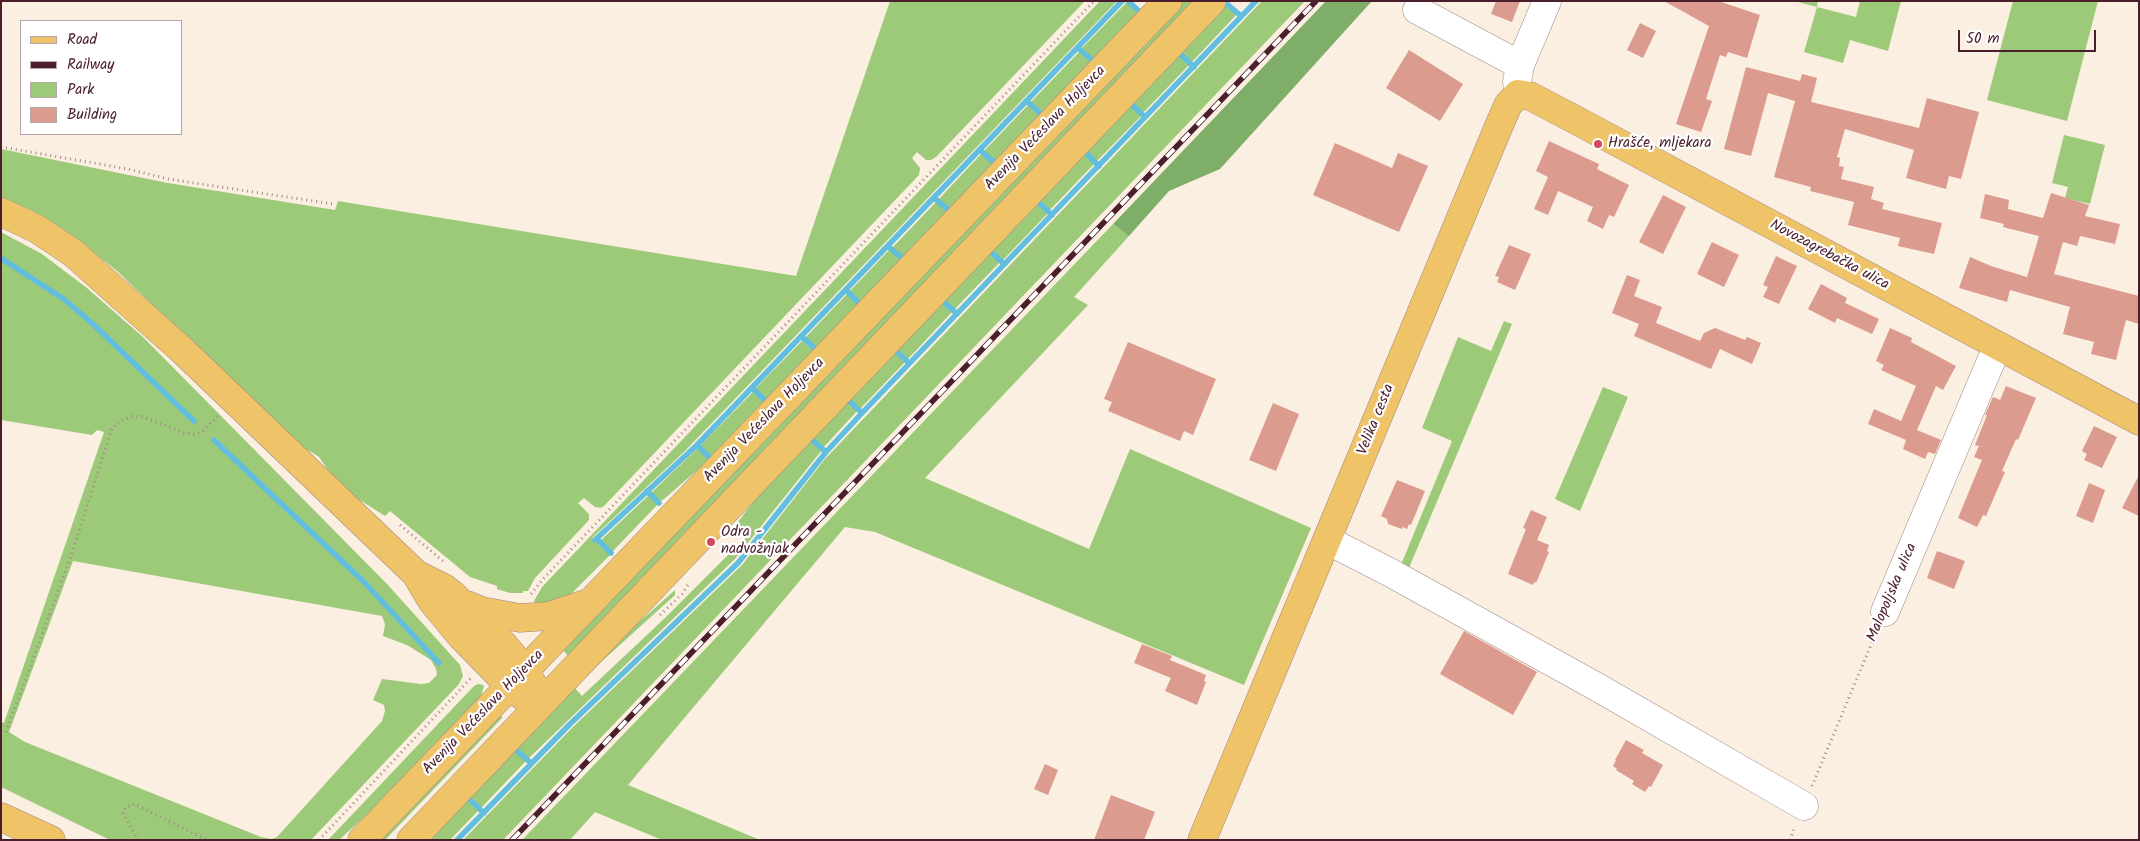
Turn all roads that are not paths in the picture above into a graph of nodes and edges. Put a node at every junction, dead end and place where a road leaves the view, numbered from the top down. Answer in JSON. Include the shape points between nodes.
{"nodes":[{"id":1,"x":1168,"y":1,"type":"edge"},
{"id":2,"x":1212,"y":1,"type":"edge"},
{"id":3,"x":1547,"y":1,"type":"edge"},
{"id":4,"x":1417,"y":10,"type":"dead end"},
{"id":5,"x":1520,"y":65,"type":"junction"},
{"id":6,"x":1518,"y":94,"type":"junction"},
{"id":7,"x":1,"y":212,"type":"edge"},
{"id":8,"x":1998,"y":347,"type":"junction"},
{"id":9,"x":2139,"y":421,"type":"edge"},
{"id":10,"x":1327,"y":540,"type":"junction"},
{"id":11,"x":416,"y":574,"type":"junction"},
{"id":12,"x":591,"y":601,"type":"junction"},
{"id":13,"x":461,"y":602,"type":"junction"},
{"id":14,"x":1885,"y":612,"type":"road end"},
{"id":15,"x":518,"y":678,"type":"junction"},
{"id":16,"x":539,"y":706,"type":"junction"},
{"id":17,"x":1804,"y":806,"type":"road end"},
{"id":18,"x":1,"y":817,"type":"edge"},
{"id":19,"x":51,"y":840,"type":"edge"},
{"id":20,"x":362,"y":840,"type":"edge"},
{"id":21,"x":411,"y":840,"type":"edge"},
{"id":22,"x":1202,"y":840,"type":"edge"}],
"edges":[{"from":1,"to":12,"type":"main road","name":"Avenija Većeslava Holjevca"},
{"from":2,"to":16,"type":"main road","name":"Avenija Većeslava Holjevca"},
{"from":3,"to":5,"type":"street"},
{"from":4,"to":5,"type":"street"},
{"from":5,"to":6,"type":"street","via":[[1516,86]]},
{"from":6,"to":8,"type":"main road","name":"Novozagrebačka ulica","via":[[1530,96],[1572,118]]},
{"from":6,"to":10,"type":"main road","name":"Velika cesta","via":[[1508,105],[1498,128]]},
{"from":7,"to":11,"type":"main road","via":[[37,229],[73,253],[184,352]]},
{"from":8,"to":9,"type":"main road","name":"Novozagrebačka ulica"},
{"from":8,"to":14,"type":"street","name":"Malopoljska ulica"},
{"from":10,"to":17,"type":"street","via":[[1597,687]]},
{"from":10,"to":22,"type":"main road","name":"Velika cesta"},
{"from":11,"to":13,"type":"main road","via":[[444,588]]},
{"from":11,"to":15,"type":"main road","via":[[444,617],[487,663]]},
{"from":12,"to":13,"type":"main road","via":[[549,616],[520,618],[482,611]]},
{"from":12,"to":15,"type":"main road","name":"Avenija Većeslava Holjevca"},
{"from":13,"to":15,"type":"main road","via":[[504,645]]},
{"from":15,"to":16,"type":"main road"},
{"from":15,"to":20,"type":"main road","name":"Avenija Većeslava Holjevca"},
{"from":16,"to":21,"type":"main road","name":"Avenija Većeslava Holjevca"},
{"from":18,"to":19,"type":"main road"}]}
